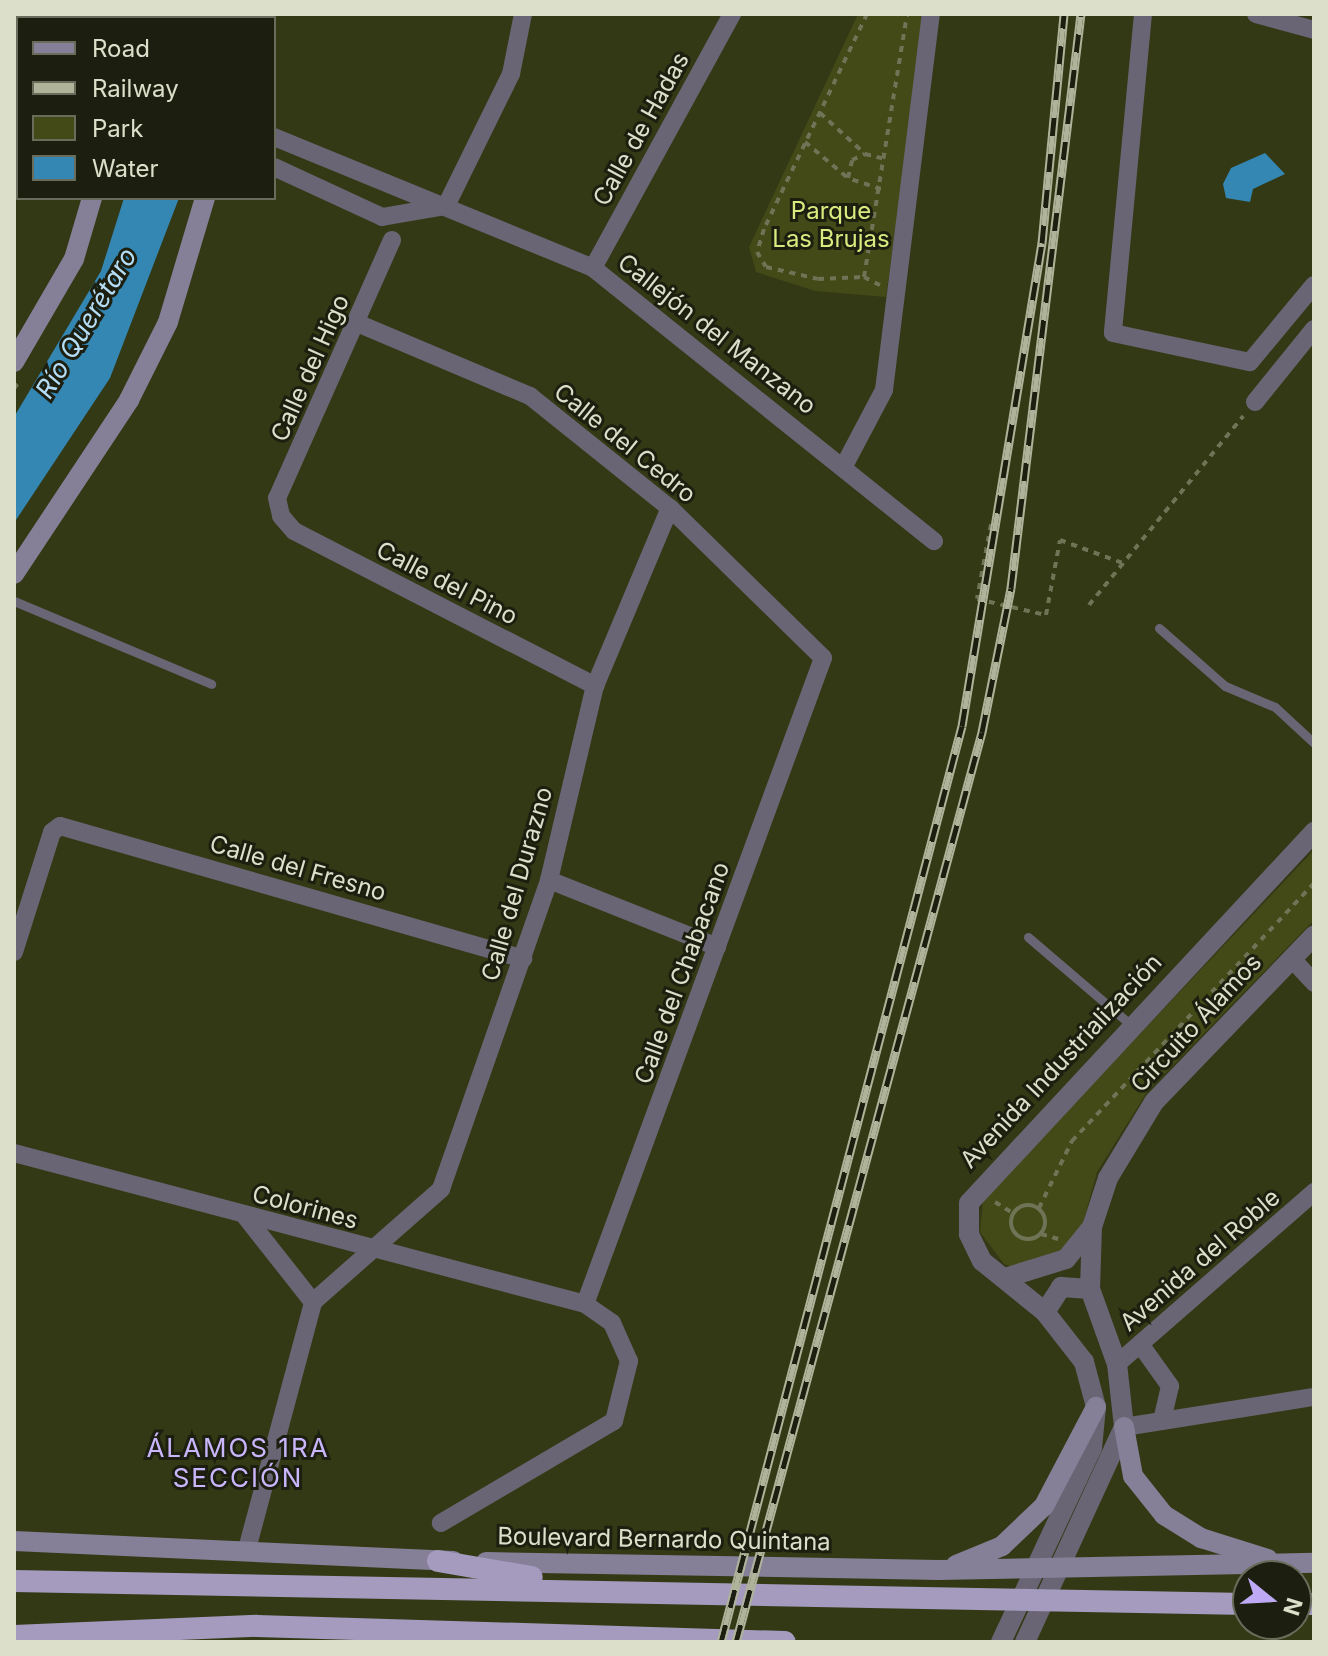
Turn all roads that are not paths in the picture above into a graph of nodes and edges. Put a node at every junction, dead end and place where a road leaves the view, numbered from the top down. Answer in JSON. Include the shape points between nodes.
{"nodes":[{"id":1,"x":523,"y":14,"type":"edge"},
{"id":2,"x":732,"y":14,"type":"edge"},
{"id":3,"x":931,"y":14,"type":"edge"},
{"id":4,"x":1143,"y":14,"type":"edge"},
{"id":5,"x":1256,"y":14,"type":"edge"},
{"id":6,"x":1314,"y":30,"type":"edge"},
{"id":7,"x":276,"y":138,"type":"edge"},
{"id":8,"x":276,"y":168,"type":"edge"},
{"id":9,"x":91,"y":200,"type":"edge"},
{"id":10,"x":204,"y":200,"type":"edge"},
{"id":11,"x":446,"y":206,"type":"junction"},
{"id":12,"x":392,"y":240,"type":"dead end"},
{"id":13,"x":593,"y":268,"type":"junction"},
{"id":14,"x":1314,"y":285,"type":"edge"},
{"id":15,"x":357,"y":323,"type":"junction"},
{"id":16,"x":1314,"y":329,"type":"edge"},
{"id":17,"x":14,"y":362,"type":"edge"},
{"id":18,"x":1255,"y":402,"type":"road end"},
{"id":19,"x":845,"y":464,"type":"junction"},
{"id":20,"x":670,"y":508,"type":"junction"},
{"id":21,"x":281,"y":516,"type":"joint"},
{"id":22,"x":934,"y":541,"type":"dead end"},
{"id":23,"x":14,"y":574,"type":"edge"},
{"id":24,"x":14,"y":601,"type":"edge"},
{"id":25,"x":1159,"y":628,"type":"dead end"},
{"id":26,"x":823,"y":658,"type":"joint"},
{"id":27,"x":211,"y":684,"type":"dead end"},
{"id":28,"x":595,"y":686,"type":"junction"},
{"id":29,"x":1314,"y":743,"type":"edge"},
{"id":30,"x":1314,"y":832,"type":"edge"},
{"id":31,"x":549,"y":880,"type":"junction"},
{"id":32,"x":1314,"y":936,"type":"edge"},
{"id":33,"x":1028,"y":937,"type":"dead end"},
{"id":34,"x":717,"y":947,"type":"junction"},
{"id":35,"x":14,"y":952,"type":"edge"},
{"id":36,"x":523,"y":959,"type":"junction"},
{"id":37,"x":1292,"y":959,"type":"junction"},
{"id":38,"x":1314,"y":983,"type":"edge"},
{"id":39,"x":1131,"y":1025,"type":"junction"},
{"id":40,"x":14,"y":1153,"type":"edge"},
{"id":41,"x":1314,"y":1192,"type":"edge"},
{"id":42,"x":245,"y":1216,"type":"junction"},
{"id":43,"x":1092,"y":1227,"type":"junction"},
{"id":44,"x":374,"y":1249,"type":"junction"},
{"id":45,"x":1005,"y":1278,"type":"junction"},
{"id":46,"x":1090,"y":1289,"type":"junction"},
{"id":47,"x":313,"y":1302,"type":"junction"},
{"id":48,"x":585,"y":1304,"type":"junction"},
{"id":49,"x":1045,"y":1312,"type":"junction"},
{"id":50,"x":1140,"y":1344,"type":"junction"},
{"id":51,"x":1117,"y":1364,"type":"junction"},
{"id":52,"x":1314,"y":1397,"type":"edge"},
{"id":53,"x":1096,"y":1407,"type":"junction"},
{"id":54,"x":1162,"y":1421,"type":"junction"},
{"id":55,"x":1124,"y":1427,"type":"junction"},
{"id":56,"x":441,"y":1523,"type":"dead end"},
{"id":57,"x":14,"y":1541,"type":"edge"},
{"id":58,"x":247,"y":1549,"type":"junction"},
{"id":59,"x":1270,"y":1560,"type":"edge"},
{"id":60,"x":438,"y":1561,"type":"junction"},
{"id":61,"x":1232,"y":1565,"type":"edge"},
{"id":62,"x":939,"y":1570,"type":"junction"},
{"id":63,"x":14,"y":1581,"type":"edge"},
{"id":64,"x":620,"y":1592,"type":"junction"},
{"id":65,"x":1232,"y":1604,"type":"edge"},
{"id":66,"x":14,"y":1636,"type":"edge"},
{"id":67,"x":785,"y":1642,"type":"edge"},
{"id":68,"x":1001,"y":1642,"type":"edge"},
{"id":69,"x":1025,"y":1642,"type":"edge"}],
"edges":[{"from":1,"to":11,"type":"street","via":[[511,74]]},
{"from":2,"to":13,"type":"street","name":"Calle de Hadas"},
{"from":3,"to":19,"type":"street","via":[[884,390]]},
{"from":4,"to":14,"type":"street","via":[[1113,333],[1250,362]]},
{"from":5,"to":6,"type":"street"},
{"from":7,"to":11,"type":"street","name":"Callejón del Manzano"},
{"from":8,"to":11,"type":"street","via":[[382,217]]},
{"from":9,"to":17,"type":"main road","via":[[74,259]]},
{"from":10,"to":23,"type":"main road","via":[[168,322],[129,400]]},
{"from":11,"to":13,"type":"street","name":"Callejón del Manzano"},
{"from":12,"to":15,"type":"street","name":"Calle del Higo"},
{"from":13,"to":19,"type":"street","name":"Callejón del Manzano"},
{"from":15,"to":20,"type":"street","name":"Calle del Cedro","via":[[530,396]]},
{"from":15,"to":21,"type":"street","name":"Calle del Higo","via":[[277,498]]},
{"from":16,"to":18,"type":"street"},
{"from":19,"to":22,"type":"street","name":"Callejón del Manzano"},
{"from":20,"to":26,"type":"street","name":"Calle del Cedro"},
{"from":20,"to":28,"type":"street","name":"Calle del Durazno"},
{"from":21,"to":28,"type":"street","name":"Calle del Pino","via":[[294,531]]},
{"from":24,"to":27,"type":"lane"},
{"from":25,"to":29,"type":"lane","via":[[1225,686],[1275,707]]},
{"from":26,"to":34,"type":"street","name":"Calle del Chabacano"},
{"from":28,"to":31,"type":"street","name":"Calle del Durazno"},
{"from":30,"to":39,"type":"street","name":"Avenida Industrialización"},
{"from":31,"to":34,"type":"street"},
{"from":31,"to":36,"type":"street","name":"Calle del Durazno"},
{"from":32,"to":37,"type":"street","name":"Circuito Álamos"},
{"from":33,"to":39,"type":"lane"},
{"from":34,"to":48,"type":"street","name":"Calle del Chabacano"},
{"from":35,"to":36,"type":"street","name":"Calle del Fresno","via":[[52,832],[60,826]]},
{"from":36,"to":44,"type":"street","name":"Calle del Durazno","via":[[441,1189]]},
{"from":37,"to":38,"type":"street"},
{"from":37,"to":43,"type":"street","name":"Circuito Álamos","via":[[1154,1102],[1108,1178]]},
{"from":39,"to":45,"type":"street","name":"Avenida Industrialización","via":[[969,1203],[974,1248]]},
{"from":40,"to":42,"type":"street","name":"Colorines"},
{"from":41,"to":50,"type":"street","name":"Avenida del Roble"},
{"from":42,"to":44,"type":"street","name":"Colorines"},
{"from":42,"to":47,"type":"street"},
{"from":43,"to":45,"type":"street","via":[[1082,1246],[1050,1268]]},
{"from":43,"to":46,"type":"street","name":"Circuito Álamos"},
{"from":44,"to":47,"type":"street","name":"Calle del Durazno"},
{"from":44,"to":48,"type":"street","name":"Colorines"},
{"from":45,"to":49,"type":"street","name":"Avenida Industrialización"},
{"from":46,"to":49,"type":"street","via":[[1061,1287]]},
{"from":46,"to":51,"type":"street","name":"Circuito Álamos"},
{"from":47,"to":58,"type":"street"},
{"from":48,"to":56,"type":"street","via":[[612,1323],[629,1361],[614,1421]]},
{"from":49,"to":53,"type":"street","name":"Avenida Industrialización","via":[[1084,1362]]},
{"from":50,"to":51,"type":"street","name":"Avenida del Roble"},
{"from":50,"to":54,"type":"street","via":[[1154,1354],[1170,1386]]},
{"from":51,"to":55,"type":"street","name":"Circuito Álamos"},
{"from":52,"to":54,"type":"street"},
{"from":53,"to":62,"type":"main road","via":[[1044,1506],[1002,1546]]},
{"from":53,"to":68,"type":"street","name":"Avenida Industrialización","via":[[1092,1448],[1035,1558]]},
{"from":54,"to":55,"type":"street"},
{"from":55,"to":59,"type":"main road","via":[[1133,1476],[1164,1515],[1201,1538]]},
{"from":55,"to":69,"type":"street"},
{"from":57,"to":58,"type":"main road","name":"Boulevard Bernardo Quintana"},
{"from":58,"to":60,"type":"main road","name":"Boulevard Bernardo Quintana"},
{"from":60,"to":62,"type":"main road","name":"Boulevard Bernardo Quintana"},
{"from":60,"to":64,"type":"highway"},
{"from":61,"to":62,"type":"main road","name":"Boulevard Bernardo Quintana"},
{"from":63,"to":64,"type":"highway"},
{"from":64,"to":65,"type":"highway"},
{"from":66,"to":67,"type":"highway","via":[[257,1626]]}]}
